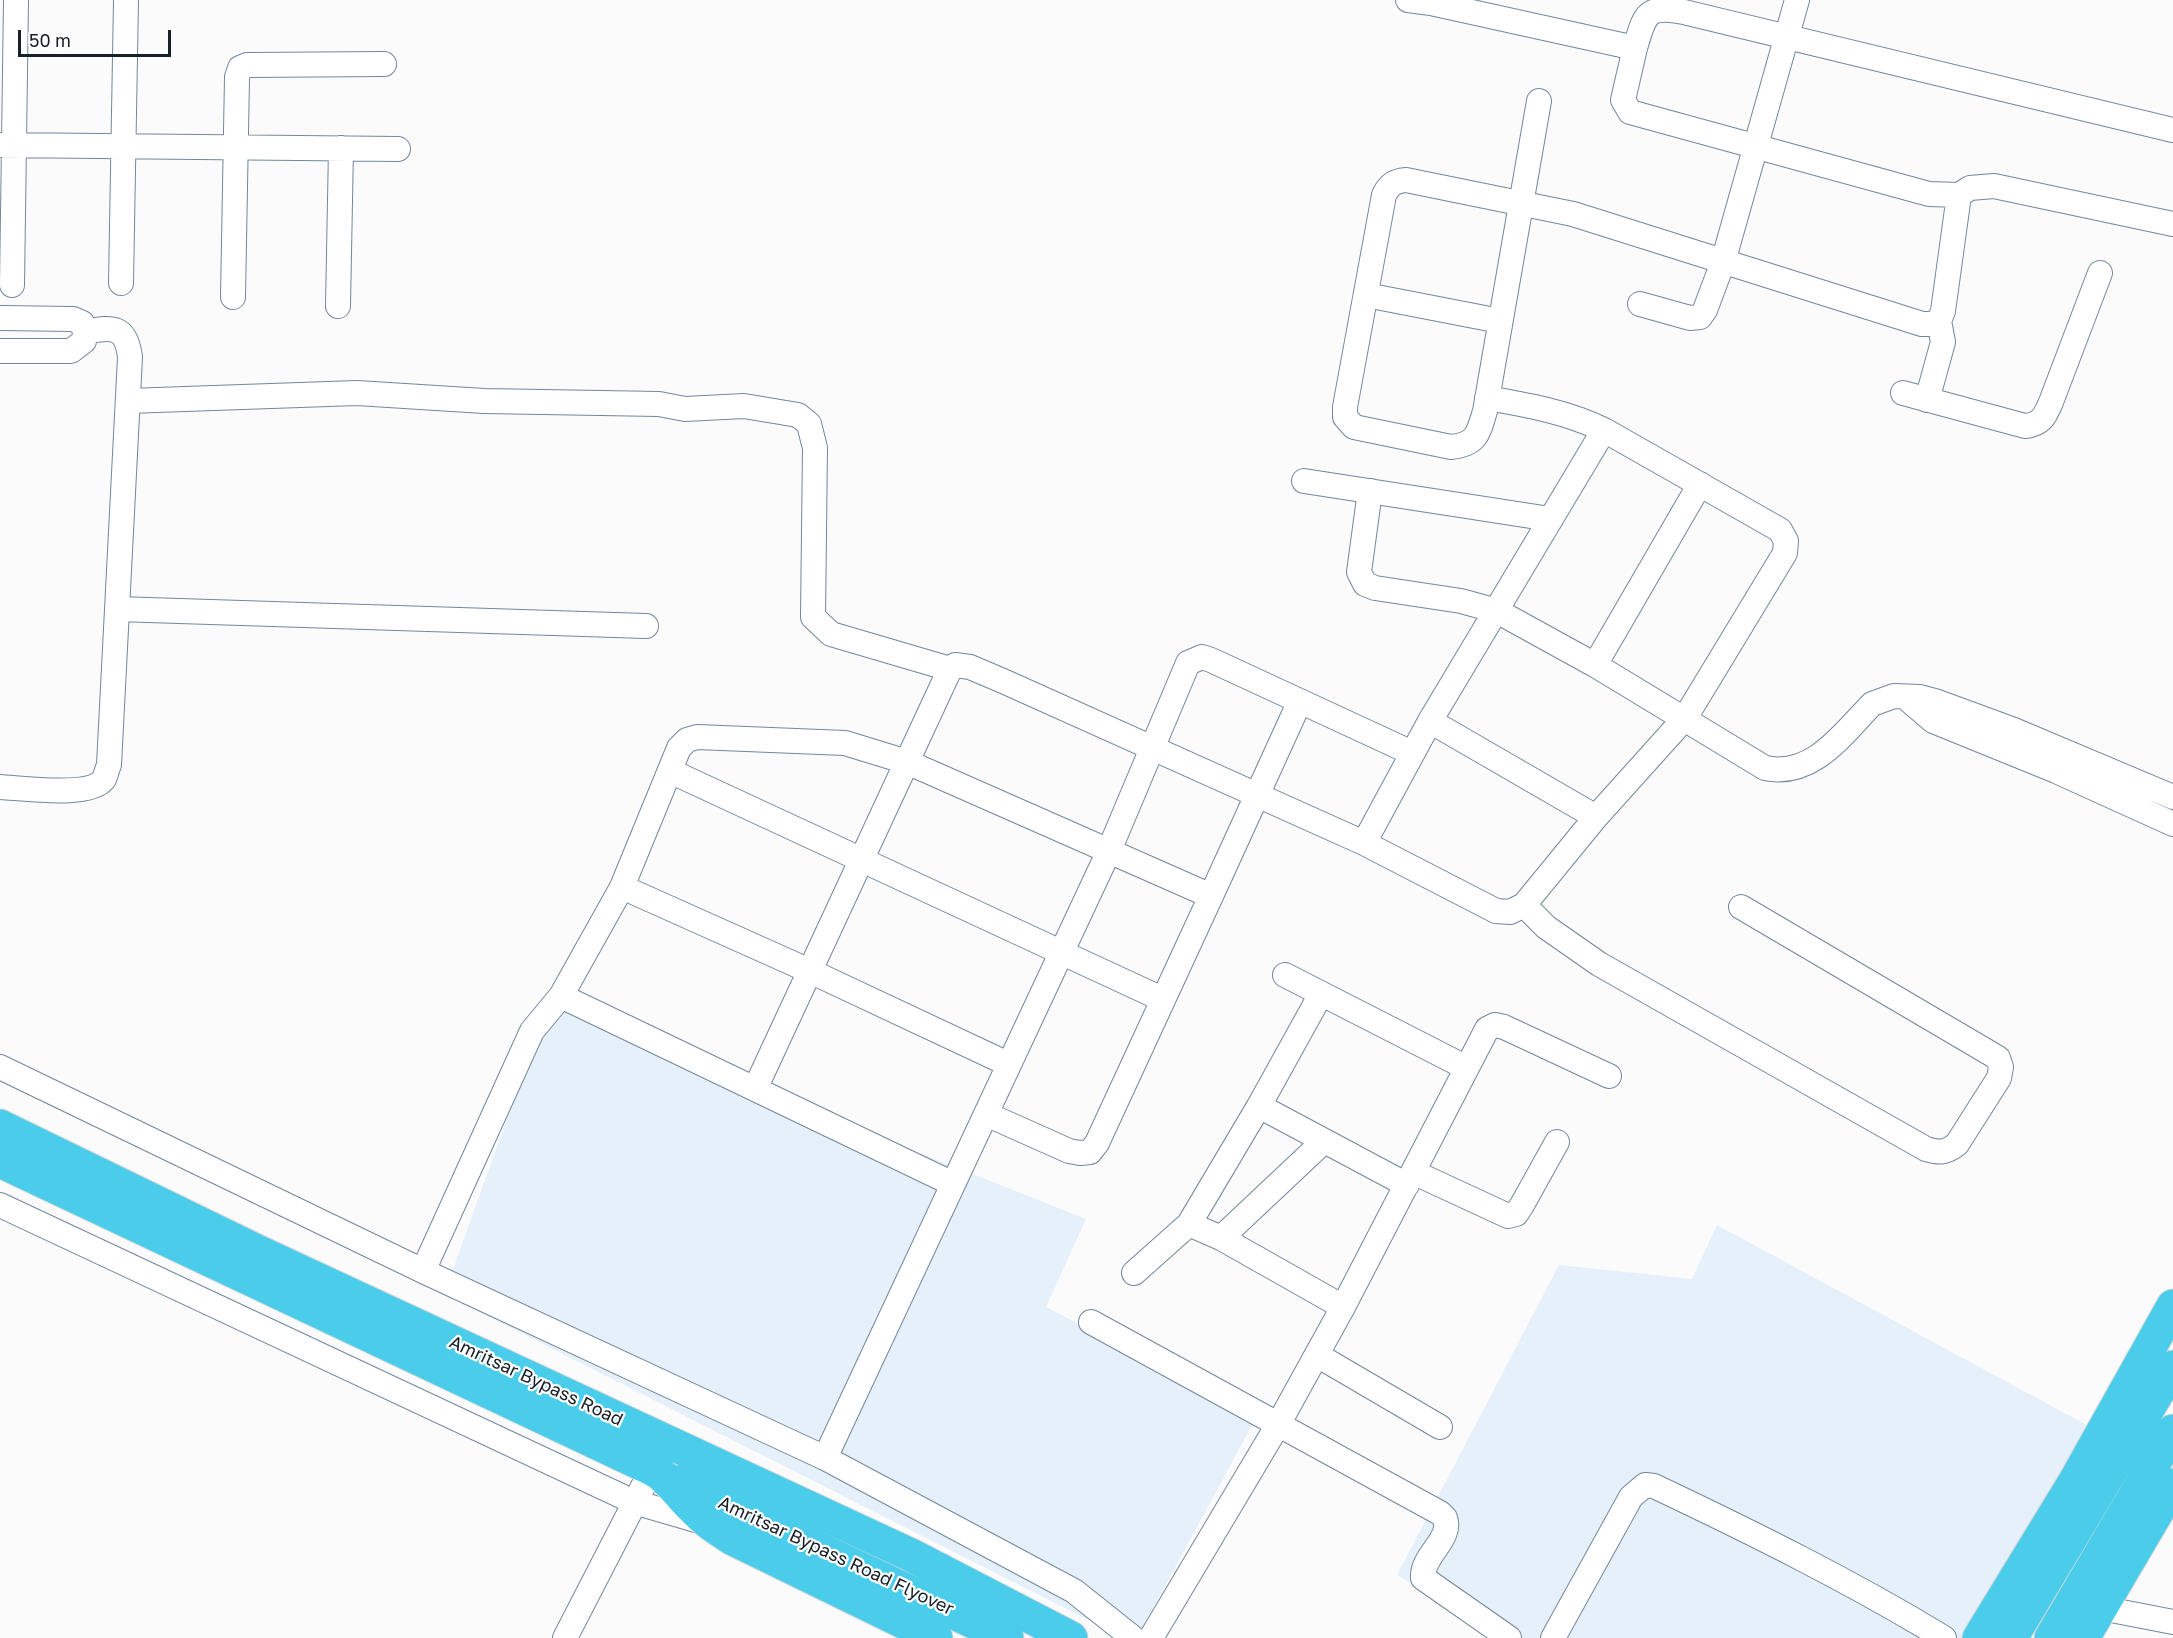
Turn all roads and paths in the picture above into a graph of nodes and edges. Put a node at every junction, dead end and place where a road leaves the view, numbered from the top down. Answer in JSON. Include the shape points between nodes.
{"nodes":[{"id":1,"x":16,"y":0,"type":"edge"},
{"id":2,"x":126,"y":0,"type":"edge"},
{"id":3,"x":1797,"y":0,"type":"edge"},
{"id":4,"x":1423,"y":1,"type":"edge"},
{"id":5,"x":1787,"y":38,"type":"junction"},
{"id":6,"x":1635,"y":48,"type":"junction"},
{"id":7,"x":384,"y":64,"type":"dead end"},
{"id":8,"x":1539,"y":101,"type":"dead end"},
{"id":9,"x":2173,"y":130,"type":"edge"},
{"id":10,"x":6,"y":145,"type":"edge"},
{"id":11,"x":122,"y":146,"type":"junction"},
{"id":12,"x":236,"y":148,"type":"junction"},
{"id":13,"x":341,"y":148,"type":"junction"},
{"id":14,"x":1756,"y":148,"type":"junction"},
{"id":15,"x":398,"y":149,"type":"dead end"},
{"id":16,"x":1959,"y":195,"type":"junction"},
{"id":17,"x":1520,"y":202,"type":"junction"},
{"id":18,"x":2173,"y":224,"type":"edge"},
{"id":19,"x":1723,"y":262,"type":"junction"},
{"id":20,"x":2100,"y":273,"type":"dead end"},
{"id":21,"x":121,"y":283,"type":"dead end"},
{"id":22,"x":12,"y":285,"type":"dead end"},
{"id":23,"x":1366,"y":295,"type":"junction"},
{"id":24,"x":233,"y":297,"type":"dead end"},
{"id":25,"x":1640,"y":304,"type":"dead end"},
{"id":26,"x":338,"y":306,"type":"dead end"},
{"id":27,"x":0,"y":318,"type":"edge"},
{"id":28,"x":1500,"y":321,"type":"junction"},
{"id":29,"x":1939,"y":321,"type":"junction"},
{"id":30,"x":85,"y":332,"type":"junction"},
{"id":31,"x":0,"y":351,"type":"edge"},
{"id":32,"x":1903,"y":393,"type":"dead end"},
{"id":33,"x":1487,"y":398,"type":"junction"},
{"id":34,"x":1927,"y":399,"type":"junction"},
{"id":35,"x":128,"y":401,"type":"junction"},
{"id":36,"x":1605,"y":430,"type":"junction"},
{"id":37,"x":1304,"y":481,"type":"dead end"},
{"id":38,"x":1700,"y":484,"type":"junction"},
{"id":39,"x":1370,"y":491,"type":"junction"},
{"id":40,"x":1550,"y":519,"type":"junction"},
{"id":41,"x":117,"y":609,"type":"junction"},
{"id":42,"x":1497,"y":611,"type":"junction"},
{"id":43,"x":646,"y":626,"type":"dead end"},
{"id":44,"x":1595,"y":664,"type":"junction"},
{"id":45,"x":950,"y":669,"type":"junction"},
{"id":46,"x":1905,"y":697,"type":"junction"},
{"id":47,"x":1300,"y":701,"type":"junction"},
{"id":48,"x":1685,"y":718,"type":"junction"},
{"id":49,"x":1430,"y":721,"type":"junction"},
{"id":50,"x":1153,"y":747,"type":"junction"},
{"id":51,"x":1412,"y":753,"type":"junction"},
{"id":52,"x":907,"y":762,"type":"junction"},
{"id":53,"x":670,"y":771,"type":"junction"},
{"id":54,"x":0,"y":787,"type":"edge"},
{"id":55,"x":1258,"y":794,"type":"junction"},
{"id":56,"x":2173,"y":797,"type":"edge"},
{"id":57,"x":1596,"y":817,"type":"junction"},
{"id":58,"x":2173,"y":824,"type":"edge"},
{"id":59,"x":1364,"y":843,"type":"junction"},
{"id":60,"x":1108,"y":853,"type":"junction"},
{"id":61,"x":862,"y":862,"type":"junction"},
{"id":62,"x":622,"y":887,"type":"junction"},
{"id":63,"x":1211,"y":896,"type":"junction"},
{"id":64,"x":1524,"y":905,"type":"junction"},
{"id":65,"x":1741,"y":907,"type":"dead end"},
{"id":66,"x":1061,"y":953,"type":"junction"},
{"id":67,"x":812,"y":972,"type":"junction"},
{"id":68,"x":1285,"y":975,"type":"dead end"},
{"id":69,"x":1321,"y":994,"type":"junction"},
{"id":70,"x":561,"y":996,"type":"junction"},
{"id":71,"x":1161,"y":999,"type":"junction"},
{"id":72,"x":1008,"y":1065,"type":"junction"},
{"id":73,"x":0,"y":1067,"type":"edge"},
{"id":74,"x":1465,"y":1067,"type":"junction"},
{"id":75,"x":1609,"y":1076,"type":"dead end"},
{"id":76,"x":755,"y":1089,"type":"junction"},
{"id":77,"x":1259,"y":1106,"type":"junction"},
{"id":78,"x":986,"y":1114,"type":"junction"},
{"id":79,"x":0,"y":1126,"type":"edge"},
{"id":80,"x":1323,"y":1142,"type":"junction"},
{"id":81,"x":1557,"y":1142,"type":"dead end"},
{"id":82,"x":0,"y":1161,"type":"edge"},
{"id":83,"x":1410,"y":1179,"type":"junction"},
{"id":84,"x":951,"y":1183,"type":"junction"},
{"id":85,"x":0,"y":1205,"type":"edge"},
{"id":86,"x":1189,"y":1224,"type":"junction"},
{"id":87,"x":1221,"y":1238,"type":"junction"},
{"id":88,"x":423,"y":1271,"type":"junction"},
{"id":89,"x":1134,"y":1273,"type":"dead end"},
{"id":90,"x":2173,"y":1306,"type":"edge"},
{"id":91,"x":1343,"y":1307,"type":"junction"},
{"id":92,"x":1091,"y":1322,"type":"dead end"},
{"id":93,"x":1317,"y":1355,"type":"junction"},
{"id":94,"x":2173,"y":1367,"type":"edge"},
{"id":95,"x":1279,"y":1423,"type":"junction"},
{"id":96,"x":1440,"y":1427,"type":"dead end"},
{"id":97,"x":2173,"y":1431,"type":"edge"},
{"id":98,"x":825,"y":1458,"type":"junction"},
{"id":99,"x":658,"y":1472,"type":"junction"},
{"id":100,"x":2173,"y":1485,"type":"edge"},
{"id":101,"x":634,"y":1502,"type":"junction"},
{"id":102,"x":711,"y":1524,"type":"junction"},
{"id":103,"x":2101,"y":1608,"type":"junction"},
{"id":104,"x":2173,"y":1622,"type":"edge"},
{"id":105,"x":565,"y":1638,"type":"edge"},
{"id":106,"x":936,"y":1638,"type":"edge"},
{"id":107,"x":1007,"y":1638,"type":"edge"},
{"id":108,"x":1071,"y":1638,"type":"edge"},
{"id":109,"x":1133,"y":1638,"type":"edge"},
{"id":110,"x":1151,"y":1638,"type":"edge"},
{"id":111,"x":1509,"y":1638,"type":"edge"},
{"id":112,"x":1553,"y":1638,"type":"edge"},
{"id":113,"x":1944,"y":1638,"type":"edge"},
{"id":114,"x":1979,"y":1638,"type":"edge"},
{"id":115,"x":2012,"y":1638,"type":"edge"},
{"id":116,"x":2051,"y":1638,"type":"edge"},
{"id":117,"x":2083,"y":1638,"type":"edge"}],
"edges":[{"from":1,"to":10,"type":"street"},
{"from":2,"to":11,"type":"street"},
{"from":3,"to":5,"type":"street"},
{"from":4,"to":6,"type":"street"},
{"from":5,"to":6,"type":"street","via":[[1662,8],[1643,18]]},
{"from":5,"to":9,"type":"street"},
{"from":5,"to":14,"type":"street"},
{"from":6,"to":14,"type":"street","via":[[1623,100],[1630,112]]},
{"from":7,"to":12,"type":"street","via":[[240,68]]},
{"from":8,"to":17,"type":"street"},
{"from":10,"to":11,"type":"street"},
{"from":10,"to":22,"type":"street"},
{"from":11,"to":12,"type":"street"},
{"from":11,"to":21,"type":"street"},
{"from":12,"to":13,"type":"street"},
{"from":12,"to":24,"type":"street"},
{"from":13,"to":15,"type":"street"},
{"from":13,"to":26,"type":"street"},
{"from":14,"to":16,"type":"street","via":[[1929,194]]},
{"from":14,"to":19,"type":"street"},
{"from":16,"to":18,"type":"street","via":[[1970,188],[1994,186]]},
{"from":16,"to":29,"type":"street"},
{"from":17,"to":19,"type":"street","via":[[1573,214]]},
{"from":17,"to":23,"type":"street","via":[[1397,181],[1383,195]]},
{"from":17,"to":28,"type":"street"},
{"from":19,"to":25,"type":"street","via":[[1700,317],[1690,318]]},
{"from":19,"to":29,"type":"street","via":[[1922,324]]},
{"from":20,"to":34,"type":"street","via":[[2051,402],[2036,425],[2025,426]]},
{"from":23,"to":28,"type":"street"},
{"from":23,"to":33,"type":"street","via":[[1345,407],[1349,424],[1451,447],[1467,445],[1478,433]]},
{"from":27,"to":30,"type":"street","via":[[73,319],[82,323]]},
{"from":28,"to":33,"type":"street"},
{"from":29,"to":34,"type":"street","via":[[1943,342]]},
{"from":30,"to":31,"type":"street","via":[[84,341],[71,351]]},
{"from":30,"to":35,"type":"street","via":[[110,329],[123,333],[128,341]]},
{"from":32,"to":34,"type":"street"},
{"from":33,"to":36,"type":"street","via":[[1558,412]]},
{"from":35,"to":41,"type":"street"},
{"from":35,"to":45,"type":"street","via":[[357,393],[484,401],[659,404],[685,409],[744,406],[798,415],[809,424],[815,448],[813,617],[831,634]]},
{"from":36,"to":38,"type":"street"},
{"from":36,"to":40,"type":"street"},
{"from":37,"to":39,"type":"street"},
{"from":38,"to":44,"type":"street"},
{"from":38,"to":48,"type":"street","via":[[1780,530],[1786,542],[1785,553]]},
{"from":39,"to":40,"type":"street"},
{"from":39,"to":42,"type":"street","via":[[1359,572],[1365,584],[1461,600]]},
{"from":40,"to":42,"type":"street"},
{"from":41,"to":43,"type":"street"},
{"from":41,"to":54,"type":"street","via":[[109,765],[104,779],[91,788],[75,790]]},
{"from":42,"to":44,"type":"street"},
{"from":42,"to":49,"type":"street"},
{"from":44,"to":48,"type":"street"},
{"from":45,"to":50,"type":"street","via":[[955,665],[970,667]]},
{"from":45,"to":52,"type":"street"},
{"from":46,"to":48,"type":"street","via":[[1893,696],[1872,704],[1819,758],[1780,772],[1765,768]]},
{"from":46,"to":56,"type":"street","via":[[1920,697],[1961,710]]},
{"from":46,"to":58,"type":"street","via":[[1934,721]]},
{"from":47,"to":50,"type":"street","via":[[1211,660],[1194,658],[1188,663]]},
{"from":47,"to":51,"type":"street"},
{"from":47,"to":55,"type":"street"},
{"from":48,"to":57,"type":"street"},
{"from":49,"to":51,"type":"street"},
{"from":49,"to":57,"type":"street"},
{"from":50,"to":55,"type":"street"},
{"from":50,"to":60,"type":"street"},
{"from":51,"to":59,"type":"street"},
{"from":52,"to":53,"type":"street","via":[[845,743],[697,737],[679,748]]},
{"from":52,"to":60,"type":"street"},
{"from":52,"to":61,"type":"street"},
{"from":53,"to":61,"type":"street"},
{"from":53,"to":62,"type":"street"},
{"from":55,"to":59,"type":"street"},
{"from":55,"to":63,"type":"street"},
{"from":57,"to":64,"type":"street"},
{"from":59,"to":64,"type":"street","via":[[1496,911],[1510,912]]},
{"from":60,"to":63,"type":"street"},
{"from":60,"to":66,"type":"street"},
{"from":61,"to":66,"type":"street"},
{"from":61,"to":67,"type":"street"},
{"from":62,"to":67,"type":"street"},
{"from":62,"to":70,"type":"street"},
{"from":63,"to":71,"type":"street"},
{"from":64,"to":65,"type":"street","via":[[1546,927],[1599,964],[1926,1149],[1938,1153],[1957,1144],[1999,1078],[1998,1058]]},
{"from":66,"to":71,"type":"street"},
{"from":66,"to":72,"type":"street"},
{"from":67,"to":72,"type":"street"},
{"from":67,"to":76,"type":"street"},
{"from":68,"to":69,"type":"street"},
{"from":69,"to":74,"type":"street"},
{"from":69,"to":77,"type":"street"},
{"from":70,"to":76,"type":"street"},
{"from":70,"to":88,"type":"street","via":[[532,1031]]},
{"from":71,"to":78,"type":"street","via":[[1090,1152],[1070,1150]]},
{"from":72,"to":78,"type":"street"},
{"from":73,"to":88,"type":"street"},
{"from":74,"to":75,"type":"street","via":[[1487,1029],[1495,1025]]},
{"from":74,"to":83,"type":"street"},
{"from":76,"to":84,"type":"street"},
{"from":77,"to":80,"type":"street"},
{"from":77,"to":86,"type":"street"},
{"from":78,"to":84,"type":"street"},
{"from":79,"to":108,"type":"highway","name":"Amritsar Bypass Road","via":[[290,1266],[911,1555]]},
{"from":80,"to":83,"type":"street"},
{"from":80,"to":87,"type":"street"},
{"from":81,"to":83,"type":"street","via":[[1516,1214],[1508,1216]]},
{"from":82,"to":99,"type":"highway","name":"Amritsar Bypass Road"},
{"from":83,"to":91,"type":"street"},
{"from":84,"to":98,"type":"street"},
{"from":85,"to":101,"type":"street"},
{"from":86,"to":87,"type":"street"},
{"from":86,"to":89,"type":"street"},
{"from":87,"to":91,"type":"street"},
{"from":88,"to":98,"type":"street"},
{"from":90,"to":114,"type":"highway","via":[[2075,1481]]},
{"from":91,"to":93,"type":"street"},
{"from":92,"to":95,"type":"street"},
{"from":93,"to":95,"type":"street"},
{"from":93,"to":96,"type":"street"},
{"from":94,"to":115,"type":"highway"},
{"from":95,"to":110,"type":"street"},
{"from":95,"to":111,"type":"street","via":[[1445,1518],[1446,1529],[1425,1565],[1424,1578]]},
{"from":97,"to":116,"type":"highway"},
{"from":98,"to":109,"type":"street","via":[[1074,1591]]},
{"from":99,"to":101,"type":"street"},
{"from":99,"to":102,"type":"highway","name":"Amritsar Bypass Road"},
{"from":99,"to":107,"type":"highway","name":"Amritsar Bypass Road Flyover"},
{"from":100,"to":103,"type":"highway"},
{"from":101,"to":102,"type":"street"},
{"from":101,"to":105,"type":"street"},
{"from":102,"to":106,"type":"highway","name":"Amritsar Bypass Road","via":[[762,1554]]},
{"from":103,"to":104,"type":"street"},
{"from":103,"to":117,"type":"highway"},
{"from":112,"to":113,"type":"street","via":[[1631,1497],[1645,1485],[1787,1549]]}]}
